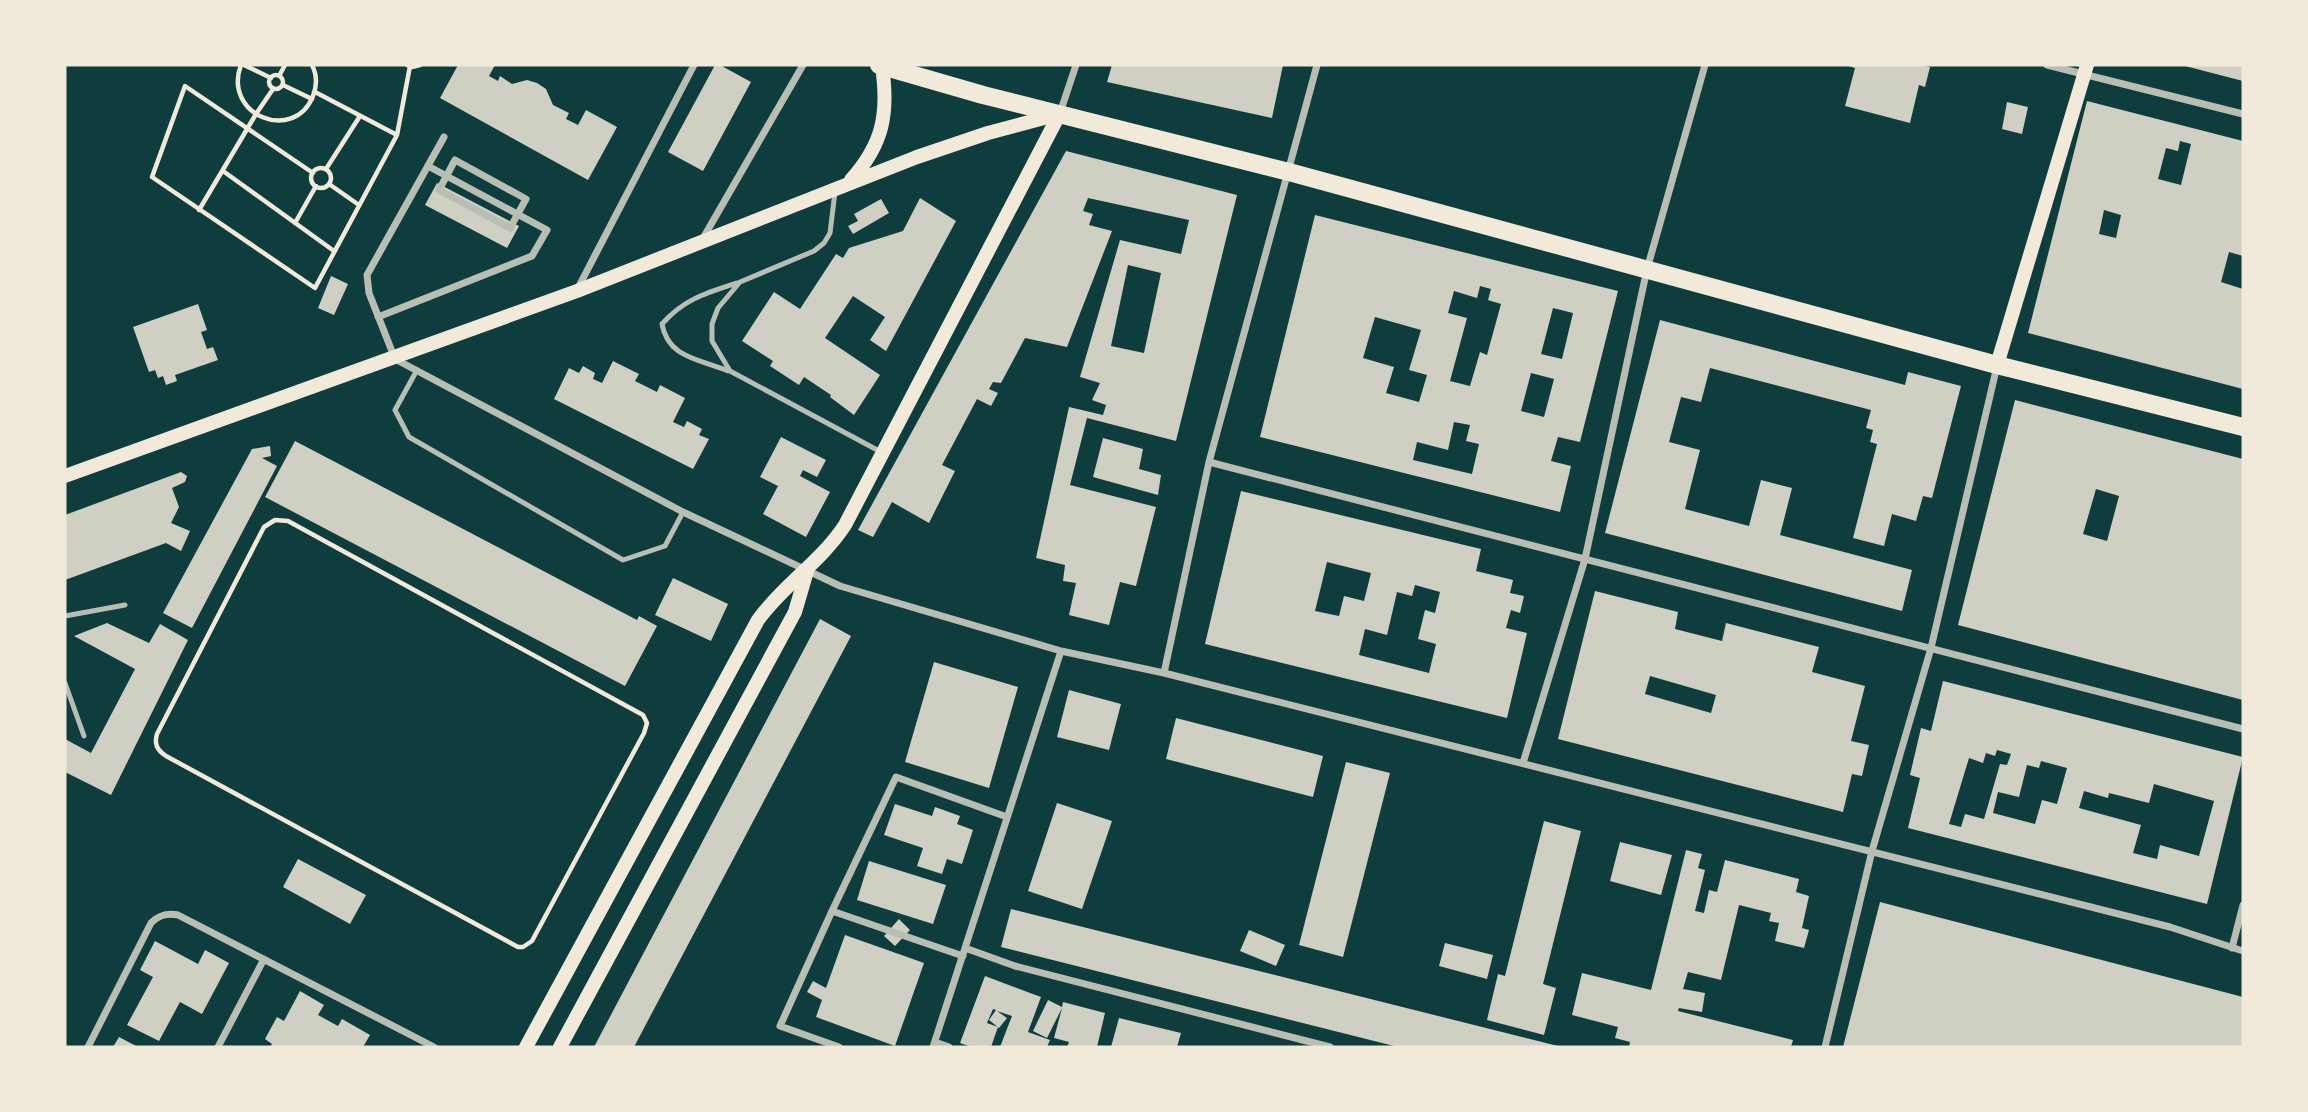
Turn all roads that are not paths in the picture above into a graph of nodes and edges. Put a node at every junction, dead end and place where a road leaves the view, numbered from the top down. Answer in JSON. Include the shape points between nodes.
{"nodes":[{"id":1,"x":694,"y":65,"type":"edge"},
{"id":2,"x":803,"y":65,"type":"edge"},
{"id":3,"x":881,"y":65,"type":"edge"},
{"id":4,"x":1076,"y":65,"type":"edge"},
{"id":5,"x":1317,"y":65,"type":"edge"},
{"id":6,"x":1705,"y":65,"type":"edge"},
{"id":7,"x":2047,"y":65,"type":"edge"},
{"id":8,"x":2086,"y":70,"type":"edge"},
{"id":9,"x":1060,"y":113,"type":"junction"},
{"id":10,"x":2243,"y":114,"type":"edge"},
{"id":11,"x":444,"y":137,"type":"dead end"},
{"id":12,"x":428,"y":166,"type":"junction"},
{"id":13,"x":1289,"y":172,"type":"junction"},
{"id":14,"x":447,"y":176,"type":"junction"},
{"id":15,"x":841,"y":186,"type":"junction"},
{"id":16,"x":518,"y":214,"type":"junction"},
{"id":17,"x":700,"y":244,"type":"junction"},
{"id":18,"x":1647,"y":270,"type":"junction"},
{"id":19,"x":740,"y":282,"type":"junction"},
{"id":20,"x":577,"y":291,"type":"junction"},
{"id":21,"x":378,"y":317,"type":"junction"},
{"id":22,"x":395,"y":359,"type":"junction"},
{"id":23,"x":1997,"y":365,"type":"junction"},
{"id":24,"x":417,"y":370,"type":"junction"},
{"id":25,"x":730,"y":372,"type":"junction"},
{"id":26,"x":2243,"y":427,"type":"edge"},
{"id":27,"x":883,"y":453,"type":"junction"},
{"id":28,"x":1209,"y":462,"type":"junction"},
{"id":29,"x":65,"y":476,"type":"edge"},
{"id":30,"x":683,"y":512,"type":"junction"},
{"id":31,"x":1584,"y":559,"type":"junction"},
{"id":32,"x":807,"y":571,"type":"junction"},
{"id":33,"x":125,"y":605,"type":"dead end"},
{"id":34,"x":65,"y":616,"type":"edge"},
{"id":35,"x":1931,"y":648,"type":"junction"},
{"id":36,"x":1061,"y":651,"type":"junction"},
{"id":37,"x":1164,"y":673,"type":"junction"},
{"id":38,"x":65,"y":683,"type":"edge"},
{"id":39,"x":2243,"y":729,"type":"edge"},
{"id":40,"x":84,"y":736,"type":"dead end"},
{"id":41,"x":1523,"y":763,"type":"junction"},
{"id":42,"x":1007,"y":817,"type":"junction"},
{"id":43,"x":1872,"y":851,"type":"junction"},
{"id":44,"x":2243,"y":905,"type":"edge"},
{"id":45,"x":832,"y":911,"type":"junction"},
{"id":46,"x":965,"y":947,"type":"junction"},
{"id":47,"x":2232,"y":948,"type":"junction"},
{"id":48,"x":2243,"y":951,"type":"edge"},
{"id":49,"x":963,"y":956,"type":"junction"},
{"id":50,"x":264,"y":959,"type":"junction"},
{"id":51,"x":934,"y":1045,"type":"edge"},
{"id":52,"x":88,"y":1047,"type":"edge"},
{"id":53,"x":218,"y":1047,"type":"edge"},
{"id":54,"x":434,"y":1047,"type":"edge"},
{"id":55,"x":526,"y":1047,"type":"edge"},
{"id":56,"x":560,"y":1047,"type":"edge"},
{"id":57,"x":839,"y":1047,"type":"edge"},
{"id":58,"x":950,"y":1047,"type":"edge"},
{"id":59,"x":1330,"y":1047,"type":"edge"},
{"id":60,"x":1825,"y":1047,"type":"edge"}],
"edges":[{"from":1,"to":20,"type":"street"},
{"from":2,"to":17,"type":"street"},
{"from":3,"to":9,"type":"main road"},
{"from":3,"to":15,"type":"main road","via":[[886,92],[878,142],[865,164]]},
{"from":4,"to":9,"type":"street"},
{"from":5,"to":13,"type":"street"},
{"from":6,"to":18,"type":"street"},
{"from":7,"to":8,"type":"street"},
{"from":8,"to":10,"type":"street"},
{"from":8,"to":23,"type":"main road"},
{"from":9,"to":13,"type":"main road"},
{"from":9,"to":15,"type":"main road","via":[[988,133]]},
{"from":9,"to":27,"type":"main road"},
{"from":11,"to":12,"type":"street"},
{"from":12,"to":14,"type":"street"},
{"from":12,"to":21,"type":"street","via":[[367,275]]},
{"from":13,"to":18,"type":"main road"},
{"from":13,"to":28,"type":"street"},
{"from":14,"to":16,"type":"street"},
{"from":14,"to":16,"type":"street","via":[[439,190],[487,216],[510,228]]},
{"from":14,"to":16,"type":"street","via":[[455,160],[526,199]]},
{"from":15,"to":17,"type":"main road"},
{"from":15,"to":19,"type":"lane","via":[[824,243]]},
{"from":16,"to":21,"type":"street","via":[[547,230],[532,256]]},
{"from":17,"to":20,"type":"main road"},
{"from":18,"to":23,"type":"main road"},
{"from":18,"to":31,"type":"street"},
{"from":19,"to":25,"type":"lane","via":[[718,308],[712,324],[712,341]]},
{"from":19,"to":25,"type":"lane","via":[[694,297],[662,324],[664,338],[678,353]]},
{"from":20,"to":22,"type":"main road"},
{"from":21,"to":22,"type":"street"},
{"from":22,"to":24,"type":"street"},
{"from":22,"to":29,"type":"main road"},
{"from":23,"to":26,"type":"main road"},
{"from":23,"to":35,"type":"street"},
{"from":24,"to":30,"type":"street"},
{"from":24,"to":30,"type":"lane","via":[[395,410],[409,437],[623,560],[665,546]]},
{"from":25,"to":27,"type":"lane"},
{"from":27,"to":32,"type":"main road","via":[[845,525]]},
{"from":28,"to":31,"type":"street"},
{"from":28,"to":37,"type":"street"},
{"from":30,"to":32,"type":"street"},
{"from":31,"to":35,"type":"street"},
{"from":31,"to":41,"type":"street"},
{"from":32,"to":36,"type":"street","via":[[850,590]]},
{"from":32,"to":55,"type":"main road","via":[[788,585],[758,620]]},
{"from":32,"to":56,"type":"main road","via":[[795,612]]},
{"from":33,"to":34,"type":"lane"},
{"from":35,"to":39,"type":"street"},
{"from":35,"to":43,"type":"street"},
{"from":36,"to":37,"type":"street"},
{"from":36,"to":42,"type":"street"},
{"from":37,"to":41,"type":"street"},
{"from":38,"to":40,"type":"lane"},
{"from":41,"to":43,"type":"street"},
{"from":42,"to":45,"type":"street","via":[[896,777]]},
{"from":42,"to":46,"type":"street"},
{"from":43,"to":47,"type":"street","via":[[2170,927]]},
{"from":43,"to":60,"type":"street"},
{"from":44,"to":47,"type":"street"},
{"from":45,"to":49,"type":"street"},
{"from":45,"to":57,"type":"street","via":[[780,1026]]},
{"from":46,"to":49,"type":"street"},
{"from":46,"to":59,"type":"street","via":[[1015,965]]},
{"from":47,"to":48,"type":"street"},
{"from":49,"to":51,"type":"street"},
{"from":50,"to":52,"type":"street","via":[[178,915],[156,918]]},
{"from":50,"to":53,"type":"street"},
{"from":50,"to":54,"type":"street"},
{"from":51,"to":58,"type":"street"}]}
